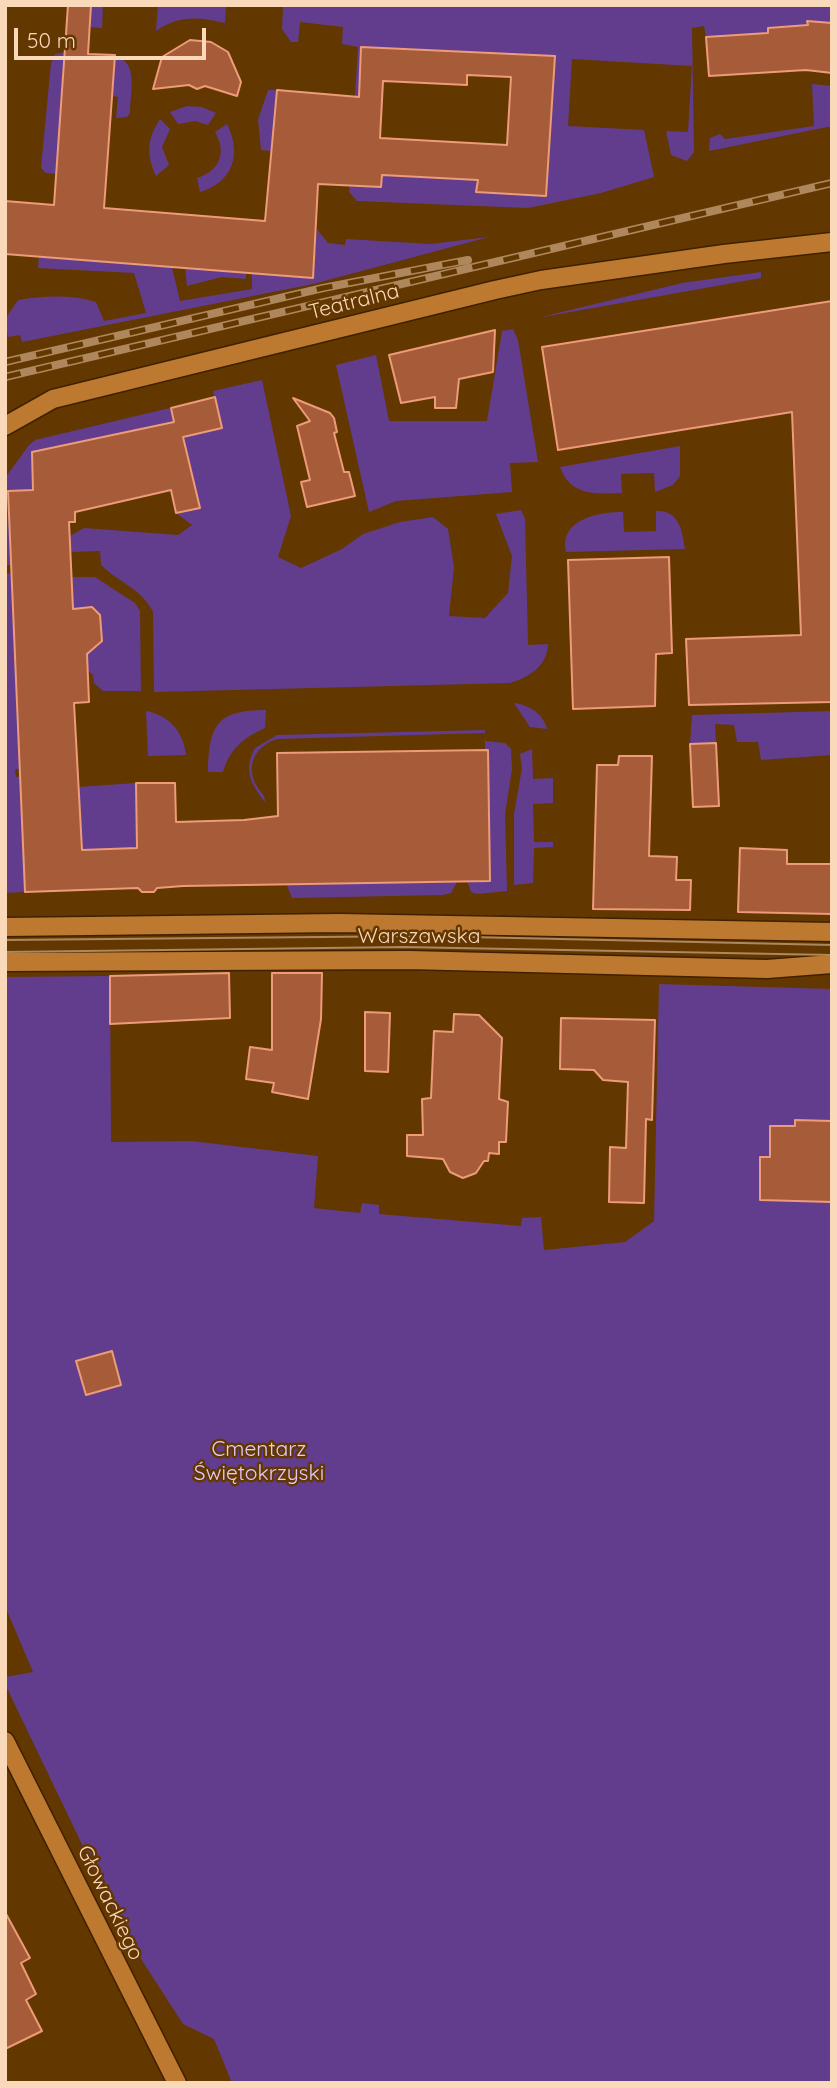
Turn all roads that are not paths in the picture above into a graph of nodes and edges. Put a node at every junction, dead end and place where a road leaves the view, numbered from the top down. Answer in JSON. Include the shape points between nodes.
{"nodes":[{"id":1,"x":832,"y":242,"type":"edge"},
{"id":2,"x":5,"y":426,"type":"edge"},
{"id":3,"x":5,"y":927,"type":"edge"},
{"id":4,"x":832,"y":932,"type":"edge"},
{"id":5,"x":5,"y":962,"type":"edge"},
{"id":6,"x":832,"y":964,"type":"edge"},
{"id":7,"x":5,"y":1741,"type":"edge"},
{"id":8,"x":177,"y":2083,"type":"edge"}],
"edges":[{"from":1,"to":2,"type":"main road","name":"Teatralna","via":[[495,290],[53,400]]},
{"from":3,"to":4,"type":"main road","name":"Warszawska","via":[[339,923]]},
{"from":5,"to":6,"type":"main road","name":"Warszawska","via":[[421,960],[766,969]]},
{"from":7,"to":8,"type":"main road","name":"Głowackiego"}]}
